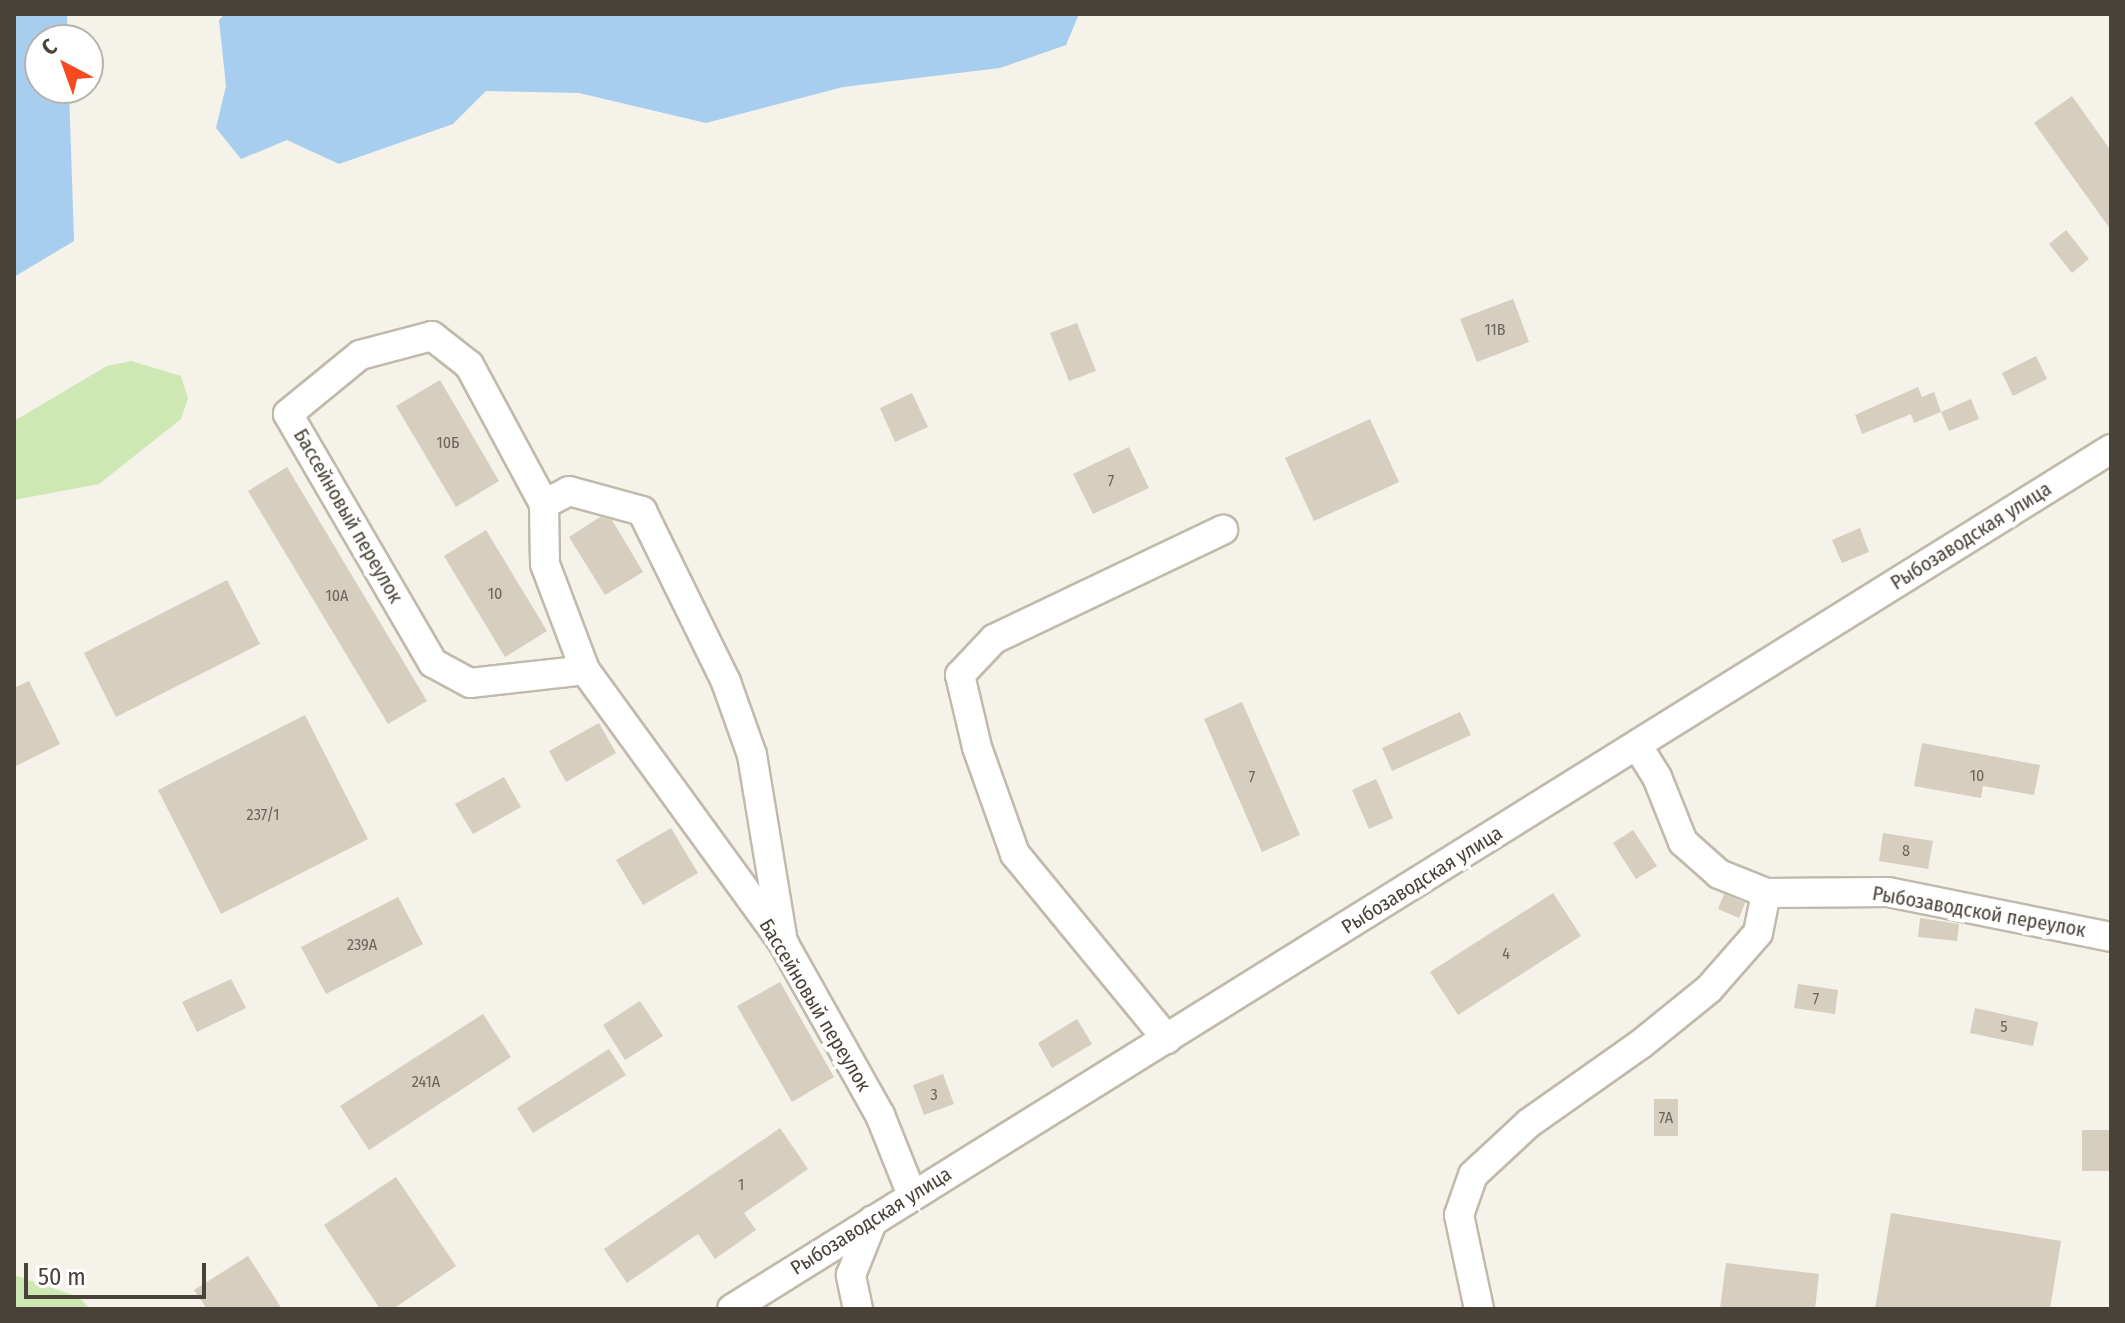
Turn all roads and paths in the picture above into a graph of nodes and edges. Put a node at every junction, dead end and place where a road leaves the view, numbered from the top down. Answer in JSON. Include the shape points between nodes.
{"nodes":[{"id":1,"x":2111,"y":449,"type":"edge"},
{"id":2,"x":544,"y":504,"type":"junction"},
{"id":3,"x":1223,"y":530,"type":"dead end"},
{"id":4,"x":585,"y":670,"type":"junction"},
{"id":5,"x":1637,"y":745,"type":"junction"},
{"id":6,"x":1766,"y":893,"type":"junction"},
{"id":7,"x":2111,"y":937,"type":"edge"},
{"id":8,"x":784,"y":944,"type":"junction"},
{"id":9,"x":1167,"y":1039,"type":"junction"},
{"id":10,"x":912,"y":1195,"type":"junction"},
{"id":11,"x":873,"y":1220,"type":"junction"},
{"id":12,"x":732,"y":1309,"type":"edge"},
{"id":13,"x":858,"y":1309,"type":"edge"},
{"id":14,"x":1479,"y":1309,"type":"edge"}],
"edges":[{"from":1,"to":5,"type":"street","name":"Рыбозаводская улица"},
{"from":2,"to":4,"type":"street","name":"Бассейновый переулок","via":[[545,564]]},
{"from":2,"to":4,"type":"street","name":"Бассейновый переулок","via":[[469,365],[432,336],[360,355],[288,414],[433,663],[470,683]]},
{"from":2,"to":8,"type":"street","via":[[569,491],[642,511],[726,682],[752,755]]},
{"from":3,"to":9,"type":"street","via":[[994,639],[960,675],[977,747],[1015,854]]},
{"from":4,"to":8,"type":"street","name":"Бассейновый переулок"},
{"from":5,"to":6,"type":"street","name":"Рыбозаводской переулок","via":[[1657,777],[1683,842],[1719,874]]},
{"from":5,"to":9,"type":"street","name":"Рыбозаводская улица"},
{"from":6,"to":7,"type":"street","name":"Рыбозаводской переулок","via":[[1888,892]]},
{"from":6,"to":14,"type":"street","via":[[1758,933],[1709,989],[1529,1123],[1473,1175],[1459,1215]]},
{"from":8,"to":10,"type":"street","name":"Бассейновый переулок","via":[[880,1115]]},
{"from":9,"to":10,"type":"street","name":"Рыбозаводская улица"},
{"from":10,"to":11,"type":"street","name":"Рыбозаводская улица"},
{"from":11,"to":12,"type":"street","name":"Рыбозаводская улица"},
{"from":11,"to":13,"type":"street","via":[[851,1275]]}]}
